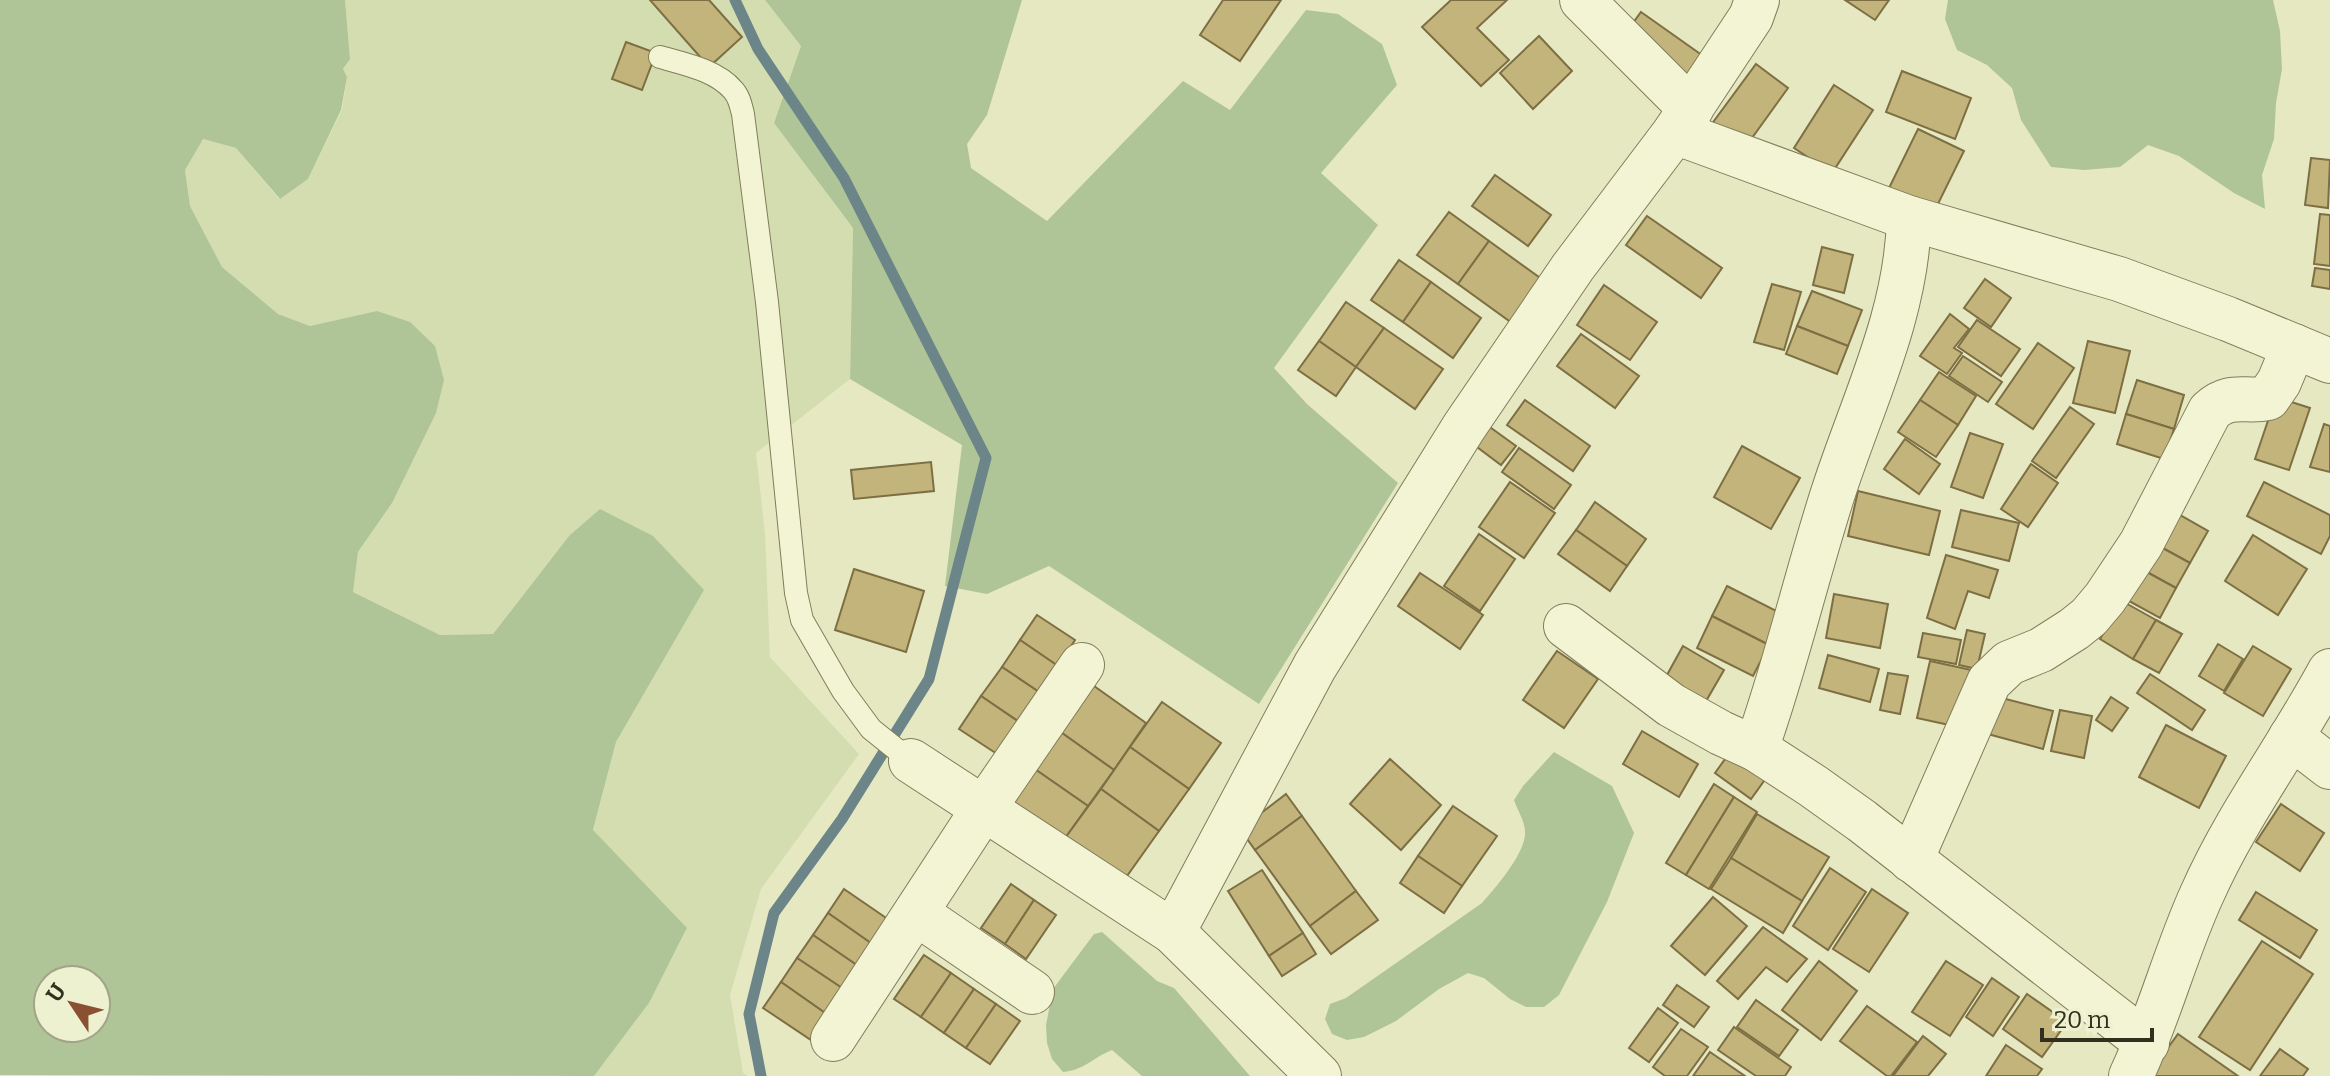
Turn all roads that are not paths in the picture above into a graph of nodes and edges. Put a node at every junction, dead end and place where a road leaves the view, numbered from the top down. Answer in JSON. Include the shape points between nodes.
{"nodes":[{"id":1,"x":1582,"y":0,"type":"edge"},
{"id":2,"x":1757,"y":0,"type":"edge"},
{"id":3,"x":660,"y":57,"type":"dead end"},
{"id":4,"x":1683,"y":120,"type":"junction"},
{"id":5,"x":1909,"y":218,"type":"junction"},
{"id":6,"x":2312,"y":354,"type":"edge"},
{"id":7,"x":1566,"y":626,"type":"dead end"},
{"id":8,"x":1082,"y":665,"type":"dead end"},
{"id":9,"x":2330,"y":671,"type":"edge"},
{"id":10,"x":2291,"y":737,"type":"junction"},
{"id":11,"x":1756,"y":749,"type":"junction"},
{"id":12,"x":911,"y":761,"type":"joint"},
{"id":13,"x":2330,"y":767,"type":"edge"},
{"id":14,"x":984,"y":808,"type":"junction"},
{"id":15,"x":1911,"y":860,"type":"junction"},
{"id":16,"x":916,"y":913,"type":"junction"},
{"id":17,"x":1173,"y":932,"type":"junction"},
{"id":18,"x":1032,"y":992,"type":"dead end"},
{"id":19,"x":833,"y":1039,"type":"dead end"},
{"id":20,"x":2139,"y":1060,"type":"edge"},
{"id":21,"x":1319,"y":1076,"type":"edge"}],
"edges":[{"from":1,"to":4,"type":"street"},
{"from":2,"to":4,"type":"street"},
{"from":3,"to":12,"type":"lane","via":[[707,73],[732,88],[738,98],[802,620],[871,729]]},
{"from":4,"to":5,"type":"street"},
{"from":4,"to":17,"type":"street","via":[[1573,267],[1464,427],[1315,666]]},
{"from":5,"to":6,"type":"street","via":[[2119,279]]},
{"from":5,"to":11,"type":"street","via":[[1893,323],[1830,502]]},
{"from":6,"to":15,"type":"street","via":[[2268,398],[2228,399],[2210,411],[2141,544],[2105,598],[2089,617],[2041,650],[2009,663],[1989,682]]},
{"from":7,"to":11,"type":"street","via":[[1671,705]]},
{"from":8,"to":14,"type":"street"},
{"from":9,"to":10,"type":"street"},
{"from":10,"to":13,"type":"street"},
{"from":10,"to":20,"type":"street","via":[[2202,895]]},
{"from":11,"to":15,"type":"street"},
{"from":12,"to":14,"type":"street"},
{"from":14,"to":16,"type":"street"},
{"from":14,"to":17,"type":"street"},
{"from":15,"to":20,"type":"street"},
{"from":16,"to":18,"type":"street"},
{"from":16,"to":19,"type":"street"},
{"from":17,"to":21,"type":"street"}]}
